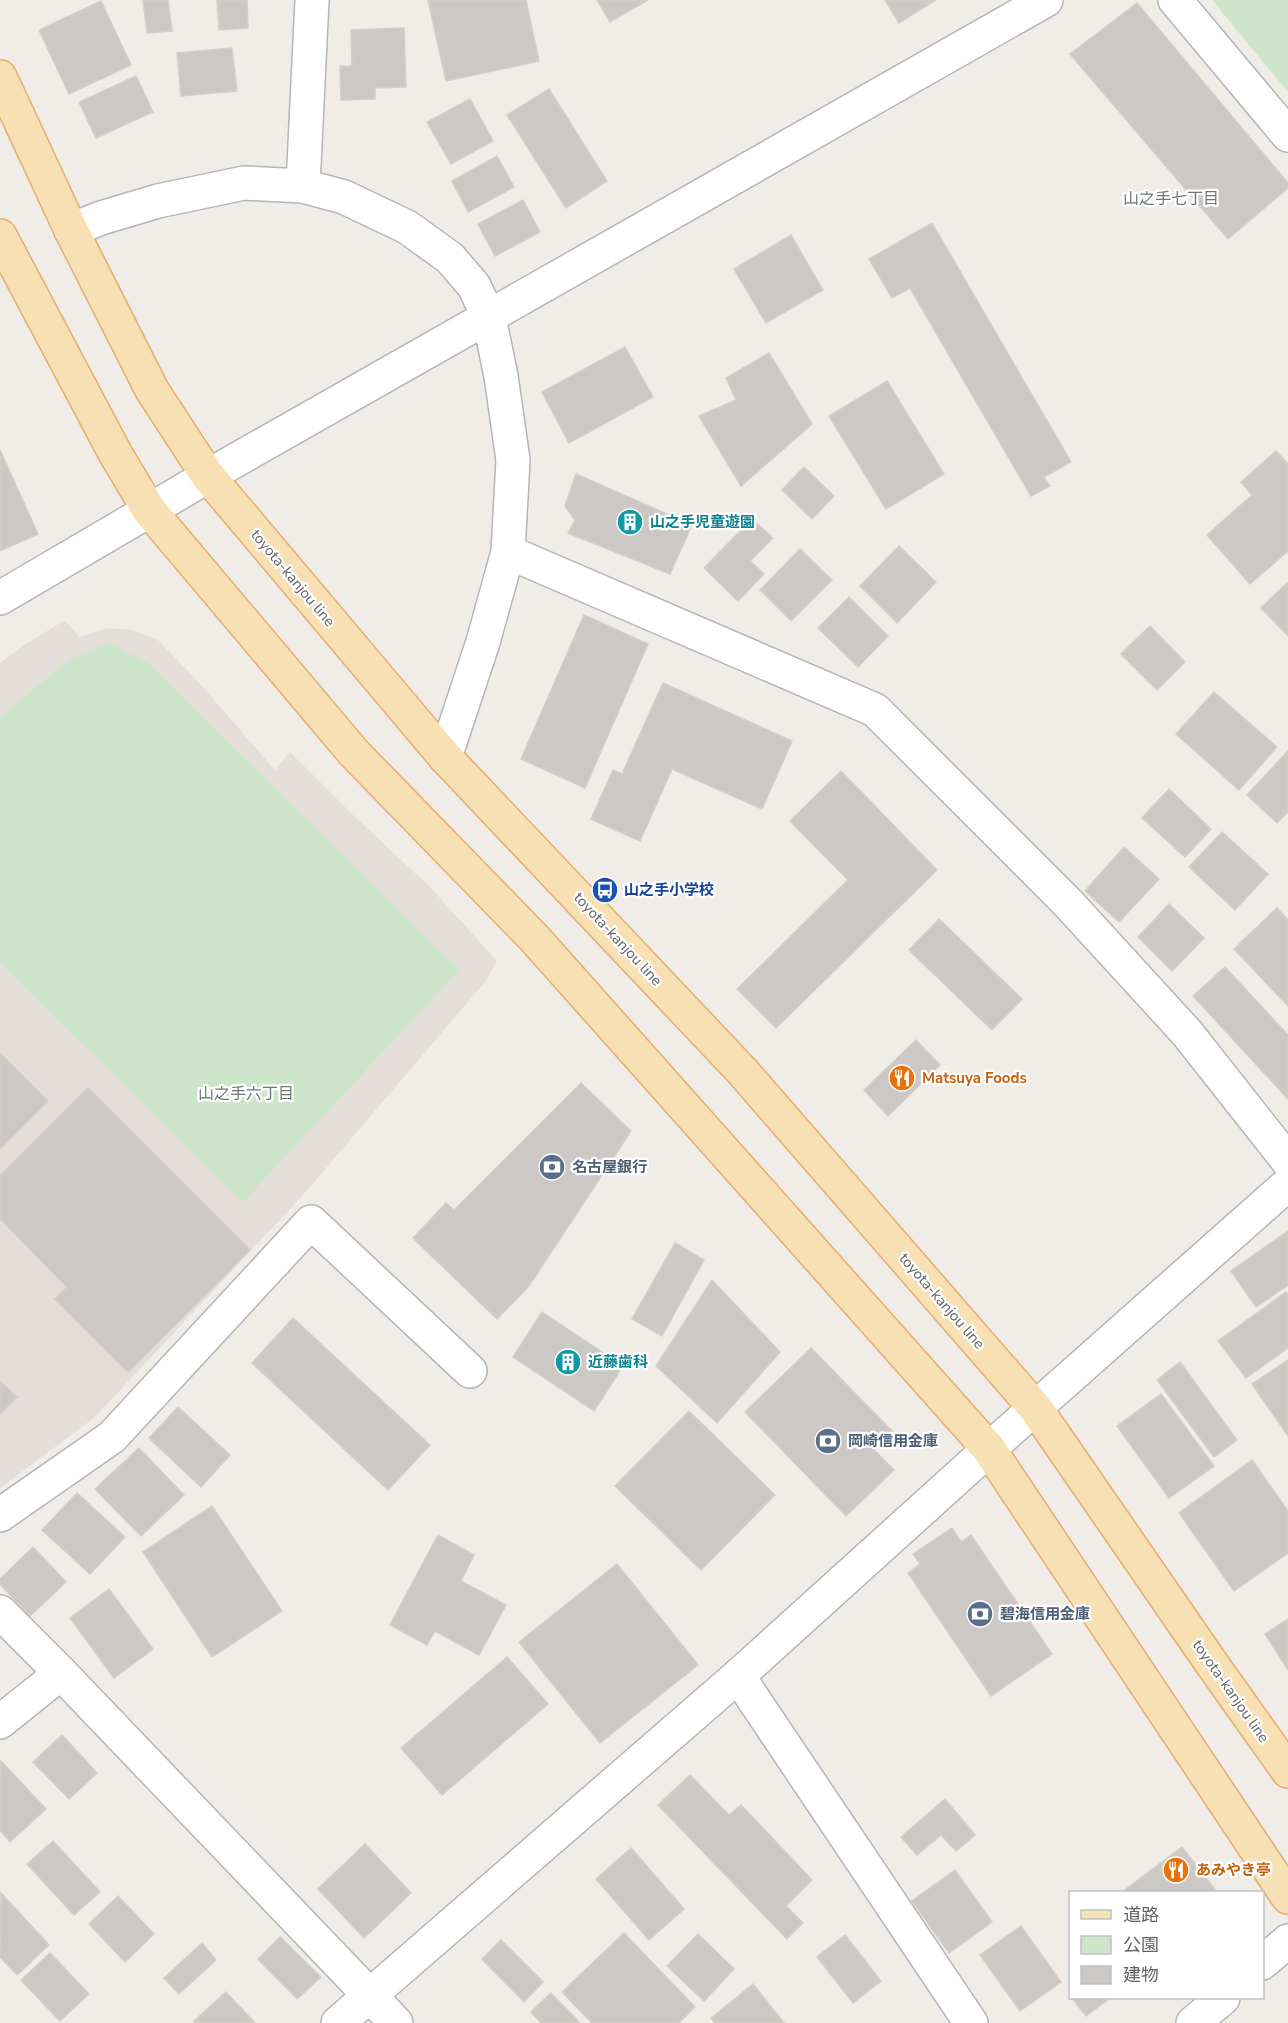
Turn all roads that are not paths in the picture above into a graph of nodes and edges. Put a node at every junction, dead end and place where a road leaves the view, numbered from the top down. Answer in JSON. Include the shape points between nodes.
{"nodes":[{"id":1,"x":312,"y":0,"type":"edge"},
{"id":2,"x":1046,"y":0,"type":"edge"},
{"id":3,"x":1175,"y":0,"type":"edge"},
{"id":4,"x":0,"y":77,"type":"edge"},
{"id":5,"x":1288,"y":135,"type":"edge"},
{"id":6,"x":303,"y":186,"type":"junction"},
{"id":7,"x":71,"y":230,"type":"junction"},
{"id":8,"x":2,"y":246,"type":"edge"},
{"id":9,"x":489,"y":318,"type":"junction"},
{"id":10,"x":208,"y":476,"type":"junction"},
{"id":11,"x":149,"y":510,"type":"junction"},
{"id":12,"x":508,"y":552,"type":"junction"},
{"id":13,"x":0,"y":598,"type":"edge"},
{"id":14,"x":445,"y":757,"type":"junction"},
{"id":15,"x":1288,"y":1161,"type":"edge"},
{"id":16,"x":1288,"y":1184,"type":"edge"},
{"id":17,"x":470,"y":1371,"type":"dead end"},
{"id":18,"x":1036,"y":1409,"type":"junction"},
{"id":19,"x":989,"y":1449,"type":"junction"},
{"id":20,"x":0,"y":1515,"type":"edge"},
{"id":21,"x":0,"y":1612,"type":"edge"},
{"id":22,"x":62,"y":1673,"type":"junction"},
{"id":23,"x":738,"y":1676,"type":"junction"},
{"id":24,"x":0,"y":1722,"type":"edge"},
{"id":25,"x":1288,"y":1771,"type":"edge"},
{"id":26,"x":1288,"y":1897,"type":"edge"},
{"id":27,"x":1288,"y":1941,"type":"edge"},
{"id":28,"x":1264,"y":1962,"type":"edge"},
{"id":29,"x":369,"y":1996,"type":"junction"},
{"id":30,"x":1222,"y":1999,"type":"edge"},
{"id":31,"x":338,"y":2023,"type":"edge"},
{"id":32,"x":396,"y":2023,"type":"edge"},
{"id":33,"x":971,"y":2023,"type":"edge"},
{"id":34,"x":1193,"y":2023,"type":"edge"}],
"edges":[{"from":1,"to":6,"type":"street"},
{"from":2,"to":9,"type":"street"},
{"from":3,"to":5,"type":"street"},
{"from":4,"to":7,"type":"main road","name":"toyota-kanjou line"},
{"from":6,"to":7,"type":"street","via":[[244,183],[158,201]]},
{"from":6,"to":9,"type":"street","via":[[344,197],[407,227],[450,258],[474,286]]},
{"from":7,"to":10,"type":"main road","name":"toyota-kanjou line","via":[[152,390]]},
{"from":8,"to":11,"type":"main road"},
{"from":9,"to":10,"type":"street"},
{"from":9,"to":12,"type":"street","via":[[513,460]]},
{"from":10,"to":11,"type":"street"},
{"from":10,"to":14,"type":"main road","name":"toyota-kanjou line"},
{"from":11,"to":13,"type":"street"},
{"from":11,"to":19,"type":"main road","via":[[354,753],[543,948]]},
{"from":12,"to":14,"type":"street"},
{"from":12,"to":15,"type":"street","via":[[875,710],[1068,903],[1140,981],[1187,1033]]},
{"from":14,"to":18,"type":"main road","name":"toyota-kanjou line","via":[[742,1071]]},
{"from":16,"to":18,"type":"street"},
{"from":17,"to":20,"type":"street","via":[[311,1222],[112,1437]]},
{"from":18,"to":19,"type":"street"},
{"from":18,"to":25,"type":"main road","name":"toyota-kanjou line"},
{"from":19,"to":23,"type":"street"},
{"from":19,"to":26,"type":"main road"},
{"from":21,"to":22,"type":"street"},
{"from":22,"to":24,"type":"street"},
{"from":22,"to":29,"type":"street"},
{"from":23,"to":29,"type":"street"},
{"from":23,"to":33,"type":"street"},
{"from":27,"to":28,"type":"street"},
{"from":29,"to":31,"type":"street"},
{"from":29,"to":32,"type":"street"},
{"from":30,"to":34,"type":"street"}]}
